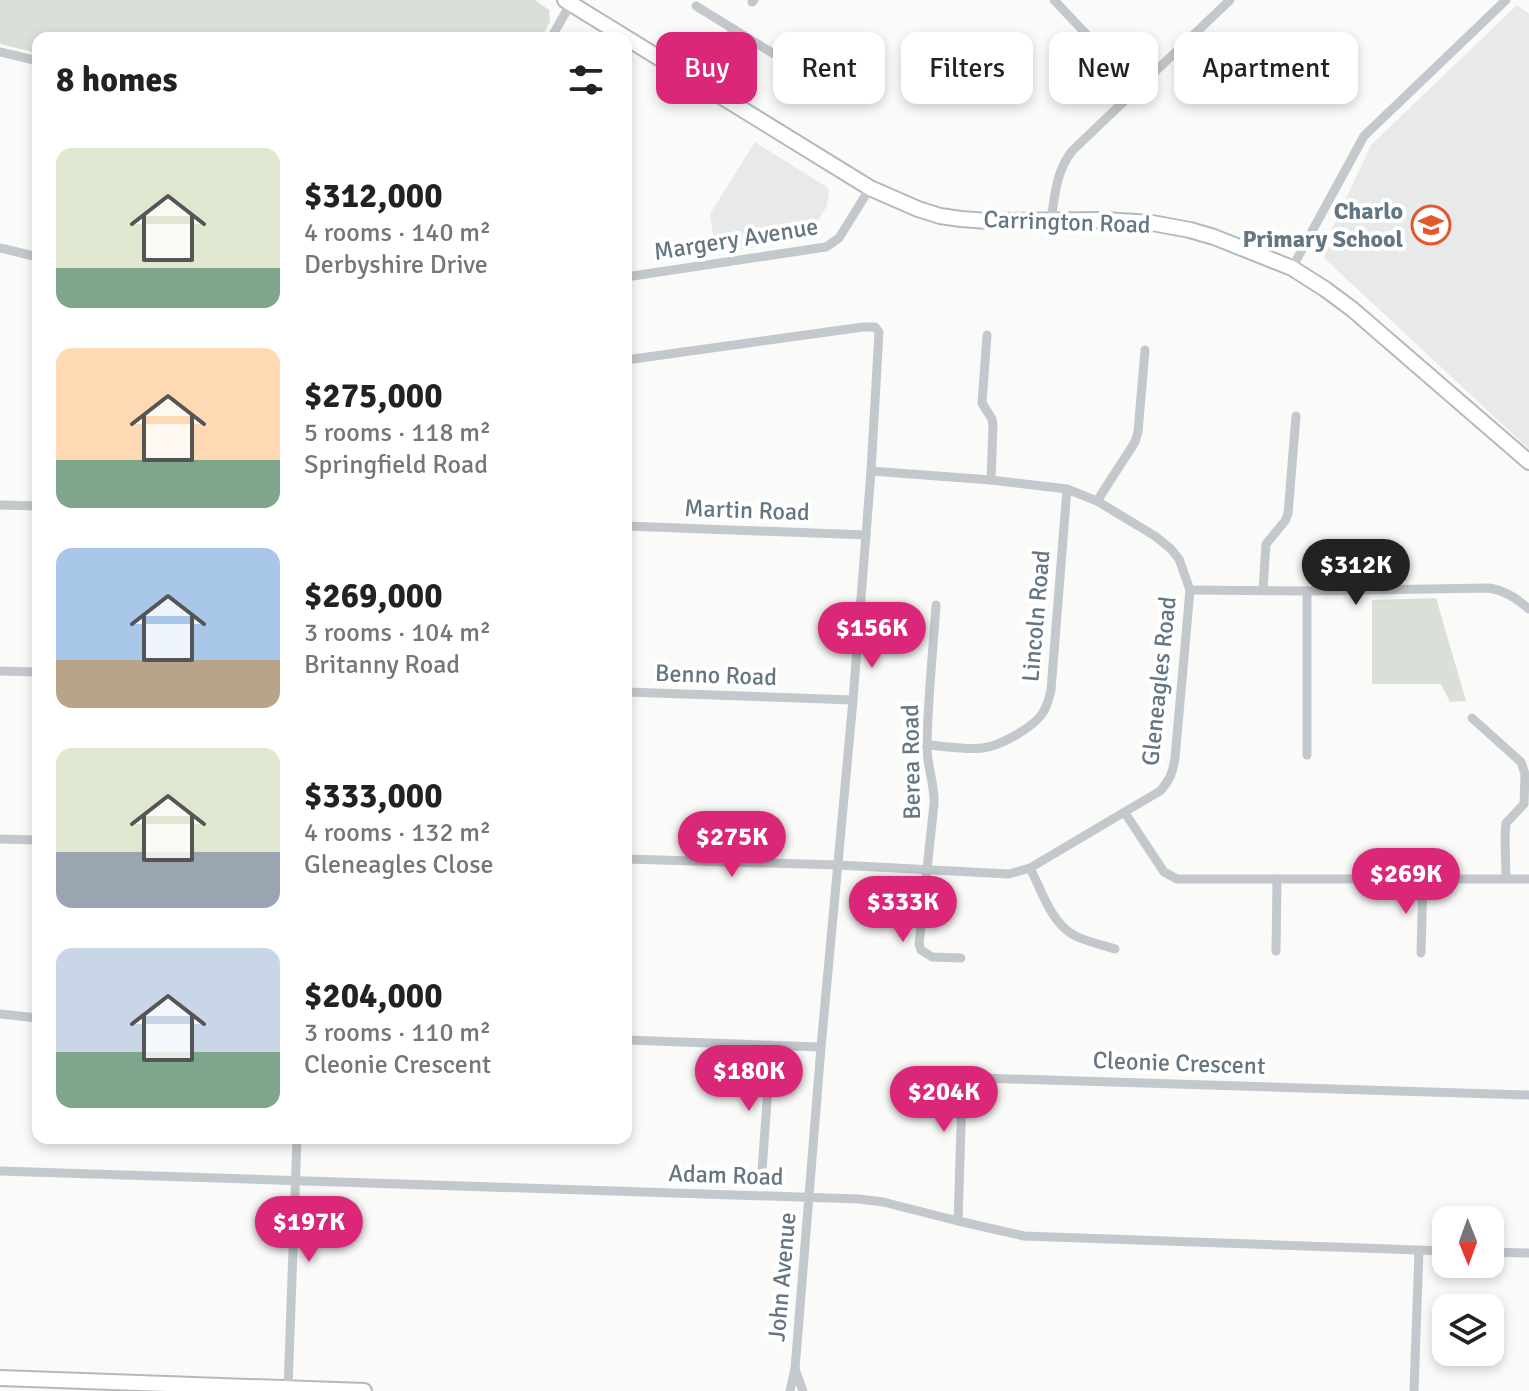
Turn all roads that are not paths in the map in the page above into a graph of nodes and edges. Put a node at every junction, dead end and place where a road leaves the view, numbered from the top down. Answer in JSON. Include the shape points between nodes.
{"nodes":[{"id":1,"x":1054,"y":0,"type":"edge"},
{"id":2,"x":1230,"y":0,"type":"edge"},
{"id":3,"x":1506,"y":0,"type":"edge"},
{"id":4,"x":568,"y":2,"type":"edge"},
{"id":5,"x":696,"y":6,"type":"dead end"},
{"id":6,"x":734,"y":29,"type":"junction"},
{"id":7,"x":554,"y":32,"type":"edge"},
{"id":8,"x":617,"y":32,"type":"edge"},
{"id":9,"x":732,"y":32,"type":"edge"},
{"id":10,"x":1084,"y":32,"type":"edge"},
{"id":11,"x":632,"y":41,"type":"edge"},
{"id":12,"x":0,"y":52,"type":"edge"},
{"id":13,"x":773,"y":53,"type":"edge"},
{"id":14,"x":656,"y":56,"type":"edge"},
{"id":15,"x":32,"y":60,"type":"edge"},
{"id":16,"x":1158,"y":68,"type":"edge"},
{"id":17,"x":734,"y":104,"type":"edge"},
{"id":18,"x":1120,"y":104,"type":"edge"},
{"id":19,"x":870,"y":188,"type":"junction"},
{"id":20,"x":1051,"y":220,"type":"junction"},
{"id":21,"x":0,"y":248,"type":"edge"},
{"id":22,"x":32,"y":256,"type":"edge"},
{"id":23,"x":1292,"y":268,"type":"junction"},
{"id":24,"x":632,"y":276,"type":"edge"},
{"id":25,"x":987,"y":335,"type":"dead end"},
{"id":26,"x":1145,"y":350,"type":"dead end"},
{"id":27,"x":632,"y":359,"type":"edge"},
{"id":28,"x":1296,"y":416,"type":"dead end"},
{"id":29,"x":1529,"y":462,"type":"edge"},
{"id":30,"x":871,"y":471,"type":"junction"},
{"id":31,"x":991,"y":480,"type":"junction"},
{"id":32,"x":1067,"y":489,"type":"junction"},
{"id":33,"x":1097,"y":501,"type":"junction"},
{"id":34,"x":0,"y":505,"type":"edge"},
{"id":35,"x":32,"y":506,"type":"edge"},
{"id":36,"x":632,"y":526,"type":"edge"},
{"id":37,"x":866,"y":535,"type":"junction"},
{"id":38,"x":1190,"y":590,"type":"junction"},
{"id":39,"x":1263,"y":590,"type":"junction"},
{"id":40,"x":1307,"y":591,"type":"junction"},
{"id":41,"x":936,"y":605,"type":"dead end"},
{"id":42,"x":1529,"y":609,"type":"edge"},
{"id":43,"x":0,"y":671,"type":"edge"},
{"id":44,"x":32,"y":672,"type":"edge"},
{"id":45,"x":632,"y":692,"type":"edge"},
{"id":46,"x":853,"y":700,"type":"junction"},
{"id":47,"x":1472,"y":718,"type":"dead end"},
{"id":48,"x":926,"y":745,"type":"junction"},
{"id":49,"x":1307,"y":755,"type":"dead end"},
{"id":50,"x":1125,"y":813,"type":"junction"},
{"id":51,"x":0,"y":839,"type":"edge"},
{"id":52,"x":32,"y":840,"type":"edge"},
{"id":53,"x":632,"y":859,"type":"edge"},
{"id":54,"x":838,"y":865,"type":"junction"},
{"id":55,"x":1030,"y":868,"type":"junction"},
{"id":56,"x":927,"y":871,"type":"junction"},
{"id":57,"x":1506,"y":878,"type":"junction"},
{"id":58,"x":1277,"y":879,"type":"junction"},
{"id":59,"x":1423,"y":879,"type":"junction"},
{"id":60,"x":1529,"y":879,"type":"edge"},
{"id":61,"x":1115,"y":949,"type":"dead end"},
{"id":62,"x":1276,"y":951,"type":"dead end"},
{"id":63,"x":1421,"y":953,"type":"dead end"},
{"id":64,"x":961,"y":958,"type":"dead end"},
{"id":65,"x":0,"y":1014,"type":"edge"},
{"id":66,"x":32,"y":1017,"type":"edge"},
{"id":67,"x":632,"y":1040,"type":"edge"},
{"id":68,"x":771,"y":1045,"type":"junction"},
{"id":69,"x":821,"y":1047,"type":"junction"},
{"id":70,"x":1529,"y":1095,"type":"edge"},
{"id":71,"x":297,"y":1144,"type":"edge"},
{"id":72,"x":0,"y":1171,"type":"edge"},
{"id":73,"x":762,"y":1171,"type":"dead end"},
{"id":74,"x":295,"y":1181,"type":"junction"},
{"id":75,"x":808,"y":1199,"type":"junction"},
{"id":76,"x":958,"y":1221,"type":"junction"},
{"id":77,"x":1419,"y":1250,"type":"junction"},
{"id":78,"x":1432,"y":1250,"type":"edge"},
{"id":79,"x":1504,"y":1252,"type":"edge"},
{"id":80,"x":1529,"y":1253,"type":"edge"},
{"id":81,"x":795,"y":1369,"type":"junction"},
{"id":82,"x":0,"y":1378,"type":"edge"},
{"id":83,"x":280,"y":1389,"type":"edge"},
{"id":84,"x":364,"y":1391,"type":"edge"},
{"id":85,"x":790,"y":1391,"type":"edge"},
{"id":86,"x":803,"y":1391,"type":"edge"},
{"id":87,"x":1414,"y":1391,"type":"edge"}],
"edges":[{"from":1,"to":10,"type":"street"},
{"from":2,"to":16,"type":"street"},
{"from":3,"to":23,"type":"street","via":[[1364,136]]},
{"from":4,"to":7,"type":"street"},
{"from":4,"to":8,"type":"street","name":"Carrington Road"},
{"from":5,"to":6,"type":"street"},
{"from":6,"to":9,"type":"street"},
{"from":6,"to":13,"type":"street"},
{"from":11,"to":14,"type":"street","name":"Carrington Road"},
{"from":12,"to":15,"type":"street"},
{"from":17,"to":19,"type":"street","name":"Carrington Road"},
{"from":18,"to":20,"type":"street","via":[[1062,164]]},
{"from":19,"to":20,"type":"street","name":"Carrington Road","via":[[940,216]]},
{"from":19,"to":24,"type":"street","name":"Margery Avenue","via":[[839,238],[826,247]]},
{"from":20,"to":23,"type":"street","name":"Carrington Road","via":[[1152,223],[1190,230]]},
{"from":21,"to":22,"type":"street"},
{"from":23,"to":29,"type":"street","name":"Carrington Road","via":[[1352,309]]},
{"from":25,"to":31,"type":"street","via":[[982,403],[993,426]]},
{"from":26,"to":33,"type":"street","via":[[1135,442]]},
{"from":27,"to":30,"type":"street","name":"John Avenue","via":[[875,327],[879,337]]},
{"from":28,"to":39,"type":"street","via":[[1288,514],[1266,544]]},
{"from":30,"to":31,"type":"street","name":"Gleneagles Road"},
{"from":30,"to":37,"type":"street","name":"John Avenue"},
{"from":31,"to":32,"type":"street","name":"Gleneagles Road"},
{"from":32,"to":33,"type":"street","name":"Gleneagles Road"},
{"from":32,"to":48,"type":"street","name":"Lincoln Road","via":[[1048,704],[1035,722],[993,746]]},
{"from":33,"to":38,"type":"street","name":"Gleneagles Road","via":[[1171,549]]},
{"from":34,"to":35,"type":"street"},
{"from":36,"to":37,"type":"street","name":"Martin Road"},
{"from":37,"to":46,"type":"street","name":"John Avenue"},
{"from":38,"to":39,"type":"street"},
{"from":38,"to":50,"type":"street","name":"Gleneagles Road","via":[[1172,774],[1160,791]]},
{"from":39,"to":40,"type":"street"},
{"from":40,"to":42,"type":"street","via":[[1489,588],[1511,594]]},
{"from":40,"to":49,"type":"street"},
{"from":41,"to":48,"type":"street","name":"Berea Road"},
{"from":43,"to":44,"type":"street"},
{"from":45,"to":46,"type":"street","name":"Benno Road"},
{"from":46,"to":54,"type":"street","name":"John Avenue"},
{"from":47,"to":57,"type":"street","via":[[1524,768],[1524,804],[1506,823]]},
{"from":48,"to":56,"type":"street","name":"Berea Road","via":[[935,794]]},
{"from":50,"to":55,"type":"street","name":"Gleneagles Road"},
{"from":50,"to":58,"type":"street","via":[[1172,878]]},
{"from":51,"to":52,"type":"street"},
{"from":53,"to":54,"type":"street","name":"Gleneagles Road"},
{"from":54,"to":56,"type":"street","name":"Gleneagles Road"},
{"from":54,"to":69,"type":"street","name":"John Avenue"},
{"from":55,"to":56,"type":"street","name":"Gleneagles Road","via":[[1009,874]]},
{"from":55,"to":61,"type":"street","via":[[1063,927]]},
{"from":56,"to":64,"type":"street","name":"Berea Road","via":[[920,948],[932,957]]},
{"from":57,"to":59,"type":"street"},
{"from":57,"to":60,"type":"street"},
{"from":58,"to":59,"type":"street"},
{"from":58,"to":62,"type":"street"},
{"from":59,"to":63,"type":"street"},
{"from":65,"to":66,"type":"street"},
{"from":67,"to":68,"type":"street"},
{"from":68,"to":69,"type":"street"},
{"from":68,"to":73,"type":"street"},
{"from":69,"to":75,"type":"street","name":"John Avenue"},
{"from":70,"to":76,"type":"street","name":"Cleonie Crescent","via":[[981,1078],[962,1096]]},
{"from":71,"to":74,"type":"street"},
{"from":72,"to":74,"type":"street","name":"Adam Road"},
{"from":74,"to":75,"type":"street","name":"Adam Road"},
{"from":74,"to":83,"type":"street"},
{"from":75,"to":76,"type":"street","name":"Adam Road","via":[[883,1202]]},
{"from":75,"to":81,"type":"street","name":"John Avenue"},
{"from":76,"to":77,"type":"street","name":"Adam Road","via":[[1034,1236]]},
{"from":77,"to":78,"type":"street","name":"Adam Road"},
{"from":77,"to":87,"type":"street"},
{"from":79,"to":80,"type":"street"},
{"from":81,"to":85,"type":"street","name":"John Avenue"},
{"from":81,"to":86,"type":"street","name":"John Avenue"},
{"from":82,"to":83,"type":"street"},
{"from":83,"to":84,"type":"street"}]}
